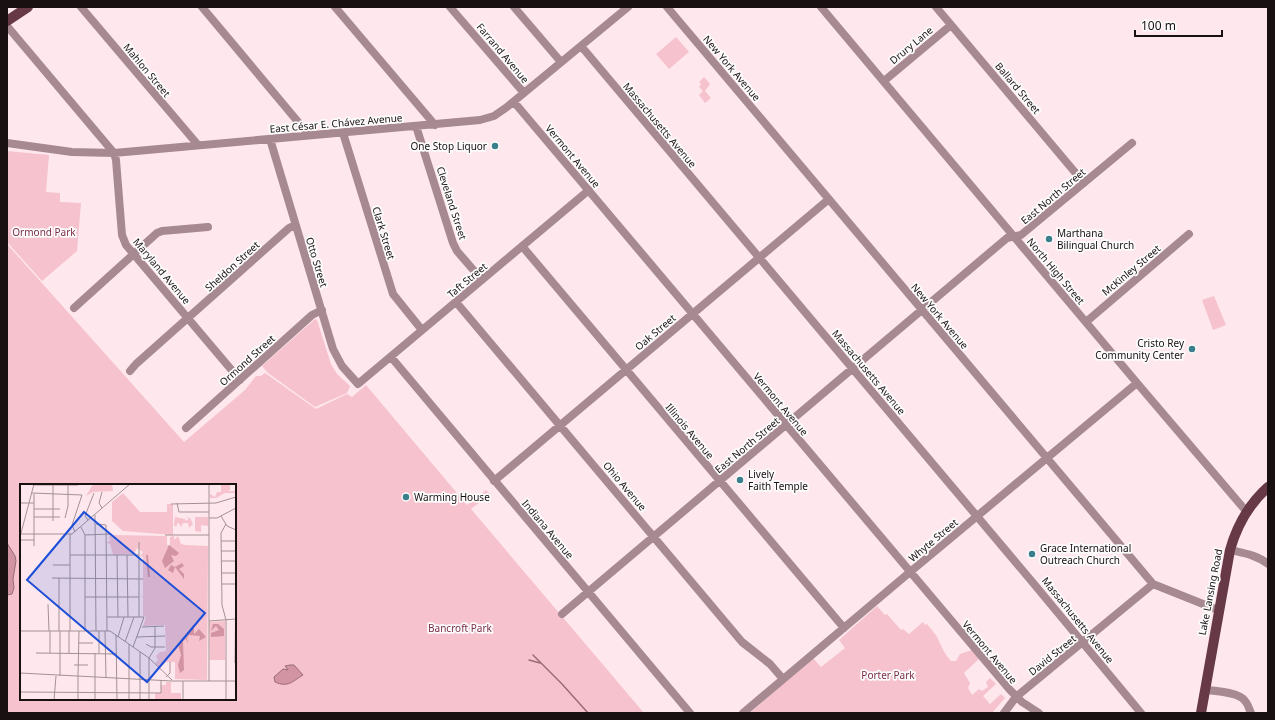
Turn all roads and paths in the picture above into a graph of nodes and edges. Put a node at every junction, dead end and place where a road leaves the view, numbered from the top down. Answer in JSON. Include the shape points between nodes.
{"nodes":[{"id":1,"x":28,"y":7,"type":"edge"},
{"id":2,"x":82,"y":7,"type":"edge"},
{"id":3,"x":202,"y":7,"type":"edge"},
{"id":4,"x":450,"y":7,"type":"edge"},
{"id":5,"x":514,"y":7,"type":"edge"},
{"id":6,"x":628,"y":7,"type":"edge"},
{"id":7,"x":667,"y":7,"type":"edge"},
{"id":8,"x":821,"y":7,"type":"edge"},
{"id":9,"x":936,"y":7,"type":"edge"},
{"id":10,"x":339,"y":9,"type":"edge"},
{"id":11,"x":7,"y":22,"type":"edge"},
{"id":12,"x":951,"y":25,"type":"junction"},
{"id":13,"x":7,"y":26,"type":"edge"},
{"id":14,"x":581,"y":46,"type":"junction"},
{"id":15,"x":561,"y":62,"type":"junction"},
{"id":16,"x":884,"y":81,"type":"junction"},
{"id":17,"x":524,"y":93,"type":"junction"},
{"id":18,"x":514,"y":102,"type":"junction"},
{"id":19,"x":434,"y":125,"type":"junction"},
{"id":20,"x":416,"y":126,"type":"junction"},
{"id":21,"x":343,"y":132,"type":"junction"},
{"id":22,"x":309,"y":135,"type":"junction"},
{"id":23,"x":270,"y":139,"type":"junction"},
{"id":24,"x":1132,"y":142,"type":"dead end"},
{"id":25,"x":7,"y":143,"type":"edge"},
{"id":26,"x":198,"y":145,"type":"junction"},
{"id":27,"x":114,"y":153,"type":"junction"},
{"id":28,"x":1084,"y":183,"type":"junction"},
{"id":29,"x":588,"y":190,"type":"junction"},
{"id":30,"x":829,"y":199,"type":"junction"},
{"id":31,"x":295,"y":225,"type":"junction"},
{"id":32,"x":208,"y":227,"type":"dead end"},
{"id":33,"x":1189,"y":234,"type":"dead end"},
{"id":34,"x":1014,"y":237,"type":"junction"},
{"id":35,"x":522,"y":246,"type":"junction"},
{"id":36,"x":134,"y":254,"type":"junction"},
{"id":37,"x":759,"y":258,"type":"junction"},
{"id":38,"x":482,"y":280,"type":"junction"},
{"id":39,"x":456,"y":302,"type":"junction"},
{"id":40,"x":74,"y":308,"type":"dead end"},
{"id":41,"x":322,"y":310,"type":"junction"},
{"id":42,"x":922,"y":310,"type":"junction"},
{"id":43,"x":693,"y":314,"type":"junction"},
{"id":44,"x":188,"y":318,"type":"junction"},
{"id":45,"x":1086,"y":322,"type":"junction"},
{"id":46,"x":422,"y":330,"type":"junction"},
{"id":47,"x":391,"y":357,"type":"junction"},
{"id":48,"x":853,"y":368,"type":"junction"},
{"id":49,"x":626,"y":370,"type":"junction"},
{"id":50,"x":130,"y":371,"type":"dead end"},
{"id":51,"x":240,"y":380,"type":"junction"},
{"id":52,"x":1137,"y":383,"type":"junction"},
{"id":53,"x":358,"y":384,"type":"joint"},
{"id":54,"x":561,"y":425,"type":"junction"},
{"id":55,"x":786,"y":425,"type":"junction"},
{"id":56,"x":186,"y":428,"type":"dead end"},
{"id":57,"x":1047,"y":458,"type":"junction"},
{"id":58,"x":494,"y":481,"type":"junction"},
{"id":59,"x":720,"y":481,"type":"junction"},
{"id":60,"x":1268,"y":487,"type":"edge"},
{"id":61,"x":1246,"y":511,"type":"junction"},
{"id":62,"x":977,"y":516,"type":"junction"},
{"id":63,"x":654,"y":536,"type":"junction"},
{"id":64,"x":1230,"y":550,"type":"junction"},
{"id":65,"x":1268,"y":564,"type":"edge"},
{"id":66,"x":910,"y":572,"type":"junction"},
{"id":67,"x":1153,"y":584,"type":"junction"},
{"id":68,"x":588,"y":592,"type":"junction"},
{"id":69,"x":1218,"y":610,"type":"junction"},
{"id":70,"x":562,"y":614,"type":"dead end"},
{"id":71,"x":844,"y":628,"type":"junction"},
{"id":72,"x":1083,"y":642,"type":"junction"},
{"id":73,"x":783,"y":680,"type":"junction"},
{"id":74,"x":1205,"y":690,"type":"junction"},
{"id":75,"x":1016,"y":697,"type":"junction"},
{"id":76,"x":690,"y":713,"type":"edge"},
{"id":77,"x":743,"y":713,"type":"edge"},
{"id":78,"x":1004,"y":713,"type":"edge"},
{"id":79,"x":1039,"y":713,"type":"edge"},
{"id":80,"x":1140,"y":713,"type":"edge"},
{"id":81,"x":1201,"y":713,"type":"edge"},
{"id":82,"x":1251,"y":713,"type":"edge"}],
"edges":[{"from":1,"to":11,"type":"main road"},
{"from":2,"to":26,"type":"street","name":"Mahlon Street"},
{"from":3,"to":22,"type":"street"},
{"from":4,"to":17,"type":"street","name":"Farrand Avenue"},
{"from":5,"to":15,"type":"street"},
{"from":6,"to":14,"type":"street","name":"East César E. Chávez Avenue"},
{"from":7,"to":30,"type":"street","name":"New York Avenue"},
{"from":8,"to":16,"type":"street","name":"North High Street"},
{"from":9,"to":12,"type":"street","name":"Ballard Street"},
{"from":10,"to":19,"type":"street"},
{"from":12,"to":16,"type":"street","name":"Drury Lane"},
{"from":12,"to":28,"type":"street","name":"Ballard Street"},
{"from":13,"to":27,"type":"street"},
{"from":14,"to":15,"type":"street","name":"East César E. Chávez Avenue"},
{"from":14,"to":37,"type":"street","name":"Massachusetts Avenue"},
{"from":15,"to":17,"type":"street","name":"East César E. Chávez Avenue"},
{"from":16,"to":34,"type":"street","name":"North High Street"},
{"from":17,"to":18,"type":"street","name":"East César E. Chávez Avenue"},
{"from":18,"to":19,"type":"street","name":"East César E. Chávez Avenue","via":[[501,112],[480,120]]},
{"from":18,"to":29,"type":"street","name":"Vermont Avenue"},
{"from":19,"to":20,"type":"street","name":"East César E. Chávez Avenue"},
{"from":20,"to":21,"type":"street","name":"East César E. Chávez Avenue"},
{"from":20,"to":38,"type":"street","name":"Cleveland Street","via":[[453,243]]},
{"from":21,"to":22,"type":"street","name":"East César E. Chávez Avenue"},
{"from":21,"to":46,"type":"street","name":"Clark Street","via":[[393,294]]},
{"from":22,"to":23,"type":"street","name":"East César E. Chávez Avenue"},
{"from":23,"to":26,"type":"street","name":"East César E. Chávez Avenue"},
{"from":23,"to":31,"type":"street","name":"Otto Street"},
{"from":24,"to":28,"type":"street","name":"East North Street"},
{"from":25,"to":27,"type":"street","name":"East César E. Chávez Avenue","via":[[72,152]]},
{"from":26,"to":27,"type":"street","name":"East César E. Chávez Avenue"},
{"from":27,"to":36,"type":"street","name":"Maryland Avenue","via":[[122,235]]},
{"from":28,"to":34,"type":"street","name":"East North Street","via":[[1022,235]]},
{"from":29,"to":35,"type":"street","name":"Taft Street"},
{"from":29,"to":43,"type":"street","name":"Vermont Avenue"},
{"from":30,"to":37,"type":"street","name":"Oak Street"},
{"from":30,"to":42,"type":"street","name":"New York Avenue"},
{"from":31,"to":41,"type":"street","name":"Otto Street"},
{"from":31,"to":44,"type":"street","name":"Sheldon Street"},
{"from":32,"to":36,"type":"street","via":[[162,231]]},
{"from":33,"to":45,"type":"street","name":"McKinley Street"},
{"from":34,"to":42,"type":"street","name":"East North Street","via":[[1007,238]]},
{"from":34,"to":45,"type":"street","name":"North High Street"},
{"from":35,"to":38,"type":"street","name":"Taft Street"},
{"from":35,"to":49,"type":"street","name":"Illinois Avenue"},
{"from":36,"to":40,"type":"street"},
{"from":36,"to":44,"type":"street","name":"Maryland Avenue"},
{"from":37,"to":43,"type":"street","name":"Oak Street"},
{"from":37,"to":48,"type":"street","name":"Massachusetts Avenue"},
{"from":38,"to":39,"type":"street","name":"Taft Street"},
{"from":39,"to":46,"type":"street","name":"Taft Street"},
{"from":39,"to":54,"type":"street","name":"Ohio Avenue"},
{"from":41,"to":51,"type":"street","name":"Ormond Street","via":[[313,314]]},
{"from":41,"to":53,"type":"street","name":"Otto Street","via":[[337,358]]},
{"from":42,"to":48,"type":"street","name":"East North Street"},
{"from":42,"to":57,"type":"street","name":"New York Avenue"},
{"from":43,"to":49,"type":"street","name":"Oak Street"},
{"from":43,"to":55,"type":"street","name":"Vermont Avenue"},
{"from":44,"to":50,"type":"street","name":"Sheldon Street"},
{"from":44,"to":51,"type":"street","name":"Maryland Avenue"},
{"from":45,"to":52,"type":"street","name":"North High Street"},
{"from":46,"to":47,"type":"street","name":"Taft Street"},
{"from":47,"to":53,"type":"street","name":"Taft Street"},
{"from":47,"to":58,"type":"street","name":"Indiana Avenue"},
{"from":48,"to":55,"type":"street","name":"East North Street"},
{"from":48,"to":62,"type":"street","name":"Massachusetts Avenue"},
{"from":49,"to":54,"type":"street","name":"Oak Street"},
{"from":49,"to":59,"type":"street","name":"Illinois Avenue"},
{"from":51,"to":56,"type":"street","name":"Ormond Street"},
{"from":52,"to":57,"type":"street","name":"Whyte Street"},
{"from":52,"to":61,"type":"street","name":"North High Street"},
{"from":54,"to":58,"type":"street","name":"Oak Street"},
{"from":54,"to":63,"type":"street","name":"Ohio Avenue"},
{"from":55,"to":59,"type":"street","name":"East North Street"},
{"from":55,"to":66,"type":"street","name":"Vermont Avenue"},
{"from":57,"to":62,"type":"street","name":"Whyte Street"},
{"from":57,"to":67,"type":"street","name":"New York Avenue"},
{"from":58,"to":68,"type":"street","name":"Indiana Avenue"},
{"from":59,"to":63,"type":"street","name":"East North Street"},
{"from":59,"to":71,"type":"street","name":"Illinois Avenue"},
{"from":60,"to":61,"type":"main road","name":"Lake Lansing Road"},
{"from":61,"to":64,"type":"main road","name":"Lake Lansing Road","via":[[1235,532]]},
{"from":62,"to":66,"type":"street","name":"Whyte Street"},
{"from":62,"to":72,"type":"street","name":"Massachusetts Avenue"},
{"from":63,"to":68,"type":"street","name":"East North Street"},
{"from":63,"to":73,"type":"street","name":"Ohio Avenue","via":[[742,642],[770,664]]},
{"from":64,"to":65,"type":"street","via":[[1252,555]]},
{"from":64,"to":69,"type":"main road","name":"Lake Lansing Road"},
{"from":66,"to":71,"type":"street","name":"Whyte Street"},
{"from":66,"to":75,"type":"street","name":"Vermont Avenue"},
{"from":67,"to":69,"type":"street","name":"New York Avenue"},
{"from":67,"to":72,"type":"street","name":"David Street"},
{"from":68,"to":70,"type":"street","name":"East North Street"},
{"from":68,"to":76,"type":"street","name":"Indiana Avenue"},
{"from":69,"to":74,"type":"main road","name":"Lake Lansing Road"},
{"from":71,"to":73,"type":"street","name":"Whyte Street"},
{"from":72,"to":75,"type":"street","name":"David Street"},
{"from":72,"to":80,"type":"street","name":"Massachusetts Avenue"},
{"from":73,"to":77,"type":"street","name":"Whyte Street"},
{"from":74,"to":81,"type":"main road","name":"Lake Lansing Road"},
{"from":74,"to":82,"type":"street","via":[[1241,696]]},
{"from":75,"to":78,"type":"street","name":"David Street"},
{"from":75,"to":79,"type":"street","name":"Vermont Avenue"}]}
